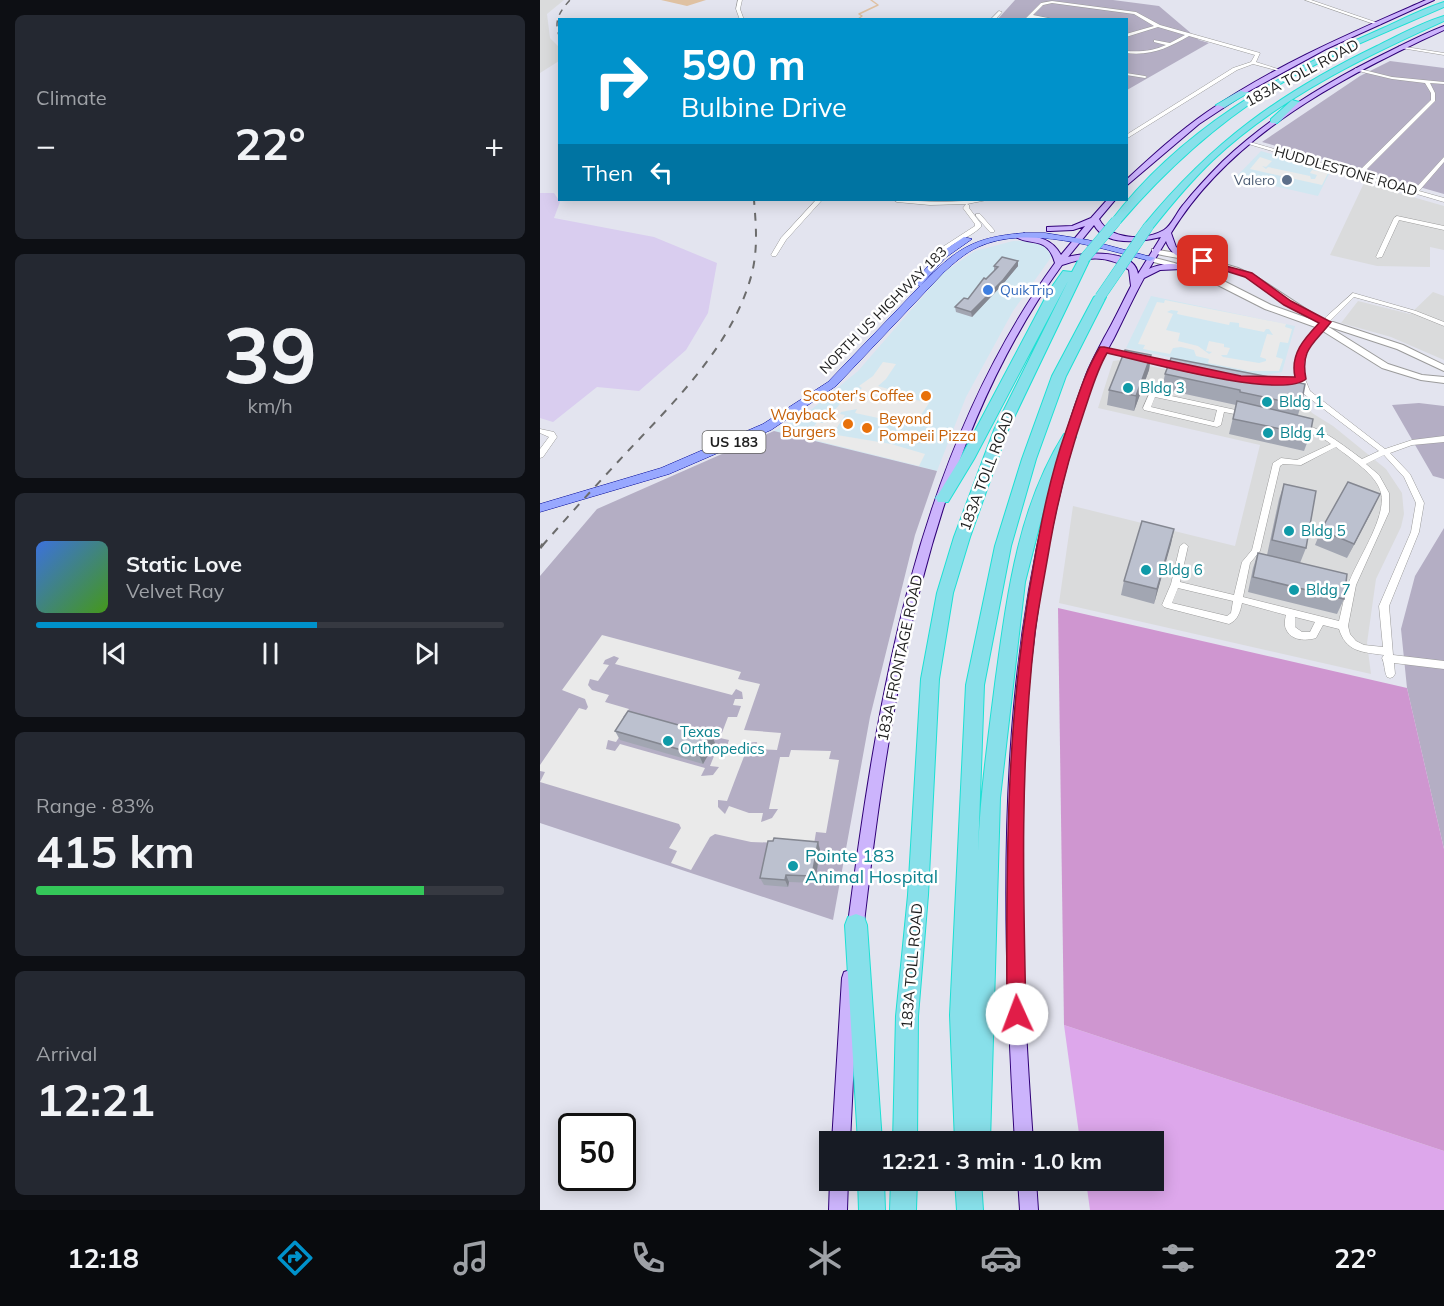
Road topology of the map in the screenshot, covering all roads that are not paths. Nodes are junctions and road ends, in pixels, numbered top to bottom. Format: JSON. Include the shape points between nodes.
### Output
{"nodes":[{"id":1,"x":740,"y":0,"type":"edge"},
{"id":2,"x":1307,"y":0,"type":"edge"},
{"id":3,"x":1323,"y":0,"type":"edge"},
{"id":4,"x":1431,"y":0,"type":"edge"},
{"id":5,"x":1315,"y":3,"type":"junction"},
{"id":6,"x":1444,"y":3,"type":"edge"},
{"id":7,"x":1000,"y":12,"type":"dead end"},
{"id":8,"x":741,"y":18,"type":"edge"},
{"id":9,"x":994,"y":18,"type":"edge"},
{"id":10,"x":1028,"y":18,"type":"edge"},
{"id":11,"x":1444,"y":19,"type":"edge"},
{"id":12,"x":1379,"y":24,"type":"junction"},
{"id":13,"x":1158,"y":26,"type":"junction"},
{"id":14,"x":1444,"y":28,"type":"edge"},
{"id":15,"x":1128,"y":35,"type":"edge"},
{"id":16,"x":1188,"y":35,"type":"junction"},
{"id":17,"x":1156,"y":41,"type":"dead end"},
{"id":18,"x":1170,"y":45,"type":"junction"},
{"id":19,"x":1401,"y":47,"type":"junction"},
{"id":20,"x":1128,"y":52,"type":"edge"},
{"id":21,"x":1444,"y":54,"type":"edge"},
{"id":22,"x":1253,"y":63,"type":"junction"},
{"id":23,"x":1356,"y":69,"type":"junction"},
{"id":24,"x":1279,"y":70,"type":"junction"},
{"id":25,"x":1151,"y":73,"type":"dead end"},
{"id":26,"x":1128,"y":74,"type":"edge"},
{"id":27,"x":1145,"y":77,"type":"junction"},
{"id":28,"x":1137,"y":81,"type":"dead end"},
{"id":29,"x":1427,"y":82,"type":"junction"},
{"id":30,"x":1444,"y":83,"type":"edge"},
{"id":31,"x":1221,"y":105,"type":"junction"},
{"id":32,"x":1274,"y":122,"type":"junction"},
{"id":33,"x":1128,"y":137,"type":"edge"},
{"id":34,"x":1248,"y":143,"type":"junction"},
{"id":35,"x":1444,"y":159,"type":"edge"},
{"id":36,"x":1358,"y":175,"type":"junction"},
{"id":37,"x":1128,"y":182,"type":"edge"},
{"id":38,"x":1415,"y":192,"type":"junction"},
{"id":39,"x":1444,"y":200,"type":"edge"},
{"id":40,"x":818,"y":201,"type":"edge"},
{"id":41,"x":903,"y":201,"type":"edge"},
{"id":42,"x":1110,"y":201,"type":"edge"},
{"id":43,"x":964,"y":203,"type":"edge"},
{"id":44,"x":1095,"y":218,"type":"junction"},
{"id":45,"x":1444,"y":228,"type":"edge"},
{"id":46,"x":1050,"y":229,"type":"junction"},
{"id":47,"x":992,"y":231,"type":"junction"},
{"id":48,"x":1168,"y":232,"type":"junction"},
{"id":49,"x":1018,"y":236,"type":"junction"},
{"id":50,"x":1078,"y":238,"type":"junction"},
{"id":51,"x":980,"y":242,"type":"junction"},
{"id":52,"x":1134,"y":246,"type":"junction"},
{"id":53,"x":774,"y":255,"type":"dead end"},
{"id":54,"x":1153,"y":255,"type":"junction"},
{"id":55,"x":1379,"y":257,"type":"dead end"},
{"id":56,"x":1187,"y":258,"type":"junction"},
{"id":57,"x":936,"y":261,"type":"junction"},
{"id":58,"x":1058,"y":264,"type":"junction"},
{"id":59,"x":1182,"y":267,"type":"junction"},
{"id":60,"x":1137,"y":281,"type":"junction"},
{"id":61,"x":1062,"y":291,"type":"junction"},
{"id":62,"x":895,"y":318,"type":"junction"},
{"id":63,"x":1323,"y":324,"type":"junction"},
{"id":64,"x":1444,"y":324,"type":"edge"},
{"id":65,"x":1104,"y":350,"type":"junction"},
{"id":66,"x":1184,"y":367,"type":"edge"},
{"id":67,"x":1444,"y":368,"type":"edge"},
{"id":68,"x":1301,"y":379,"type":"junction"},
{"id":69,"x":1444,"y":380,"type":"edge"},
{"id":70,"x":1290,"y":381,"type":"edge"},
{"id":71,"x":1221,"y":409,"type":"junction"},
{"id":72,"x":1252,"y":416,"type":"edge"},
{"id":73,"x":1295,"y":425,"type":"edge"},
{"id":74,"x":540,"y":431,"type":"edge"},
{"id":75,"x":1069,"y":437,"type":"junction"},
{"id":76,"x":1444,"y":439,"type":"edge"},
{"id":77,"x":1336,"y":444,"type":"junction"},
{"id":78,"x":1383,"y":452,"type":"junction"},
{"id":79,"x":540,"y":455,"type":"edge"},
{"id":80,"x":1361,"y":463,"type":"junction"},
{"id":81,"x":943,"y":498,"type":"junction"},
{"id":82,"x":540,"y":508,"type":"edge"},
{"id":83,"x":1184,"y":546,"type":"dead end"},
{"id":84,"x":1175,"y":584,"type":"junction"},
{"id":85,"x":1238,"y":599,"type":"junction"},
{"id":86,"x":1291,"y":612,"type":"junction"},
{"id":87,"x":1322,"y":620,"type":"junction"},
{"id":88,"x":1343,"y":626,"type":"junction"},
{"id":89,"x":1386,"y":655,"type":"junction"},
{"id":90,"x":1444,"y":665,"type":"edge"},
{"id":91,"x":1390,"y":675,"type":"dead end"},
{"id":92,"x":856,"y":925,"type":"junction"},
{"id":93,"x":841,"y":1131,"type":"edge"},
{"id":94,"x":869,"y":1131,"type":"edge"},
{"id":95,"x":904,"y":1131,"type":"edge"},
{"id":96,"x":967,"y":1131,"type":"edge"},
{"id":97,"x":978,"y":1131,"type":"edge"},
{"id":98,"x":1023,"y":1131,"type":"edge"},
{"id":99,"x":839,"y":1191,"type":"edge"},
{"id":100,"x":871,"y":1191,"type":"edge"},
{"id":101,"x":904,"y":1191,"type":"edge"},
{"id":102,"x":969,"y":1191,"type":"edge"},
{"id":103,"x":977,"y":1191,"type":"edge"},
{"id":104,"x":1028,"y":1191,"type":"edge"},
{"id":105,"x":838,"y":1210,"type":"edge"},
{"id":106,"x":872,"y":1210,"type":"edge"},
{"id":107,"x":903,"y":1210,"type":"edge"},
{"id":108,"x":970,"y":1210,"type":"edge"},
{"id":109,"x":976,"y":1210,"type":"edge"},
{"id":110,"x":1029,"y":1210,"type":"edge"}],
"edges":[{"from":1,"to":8,"type":"street"},
{"from":2,"to":5,"type":"street"},
{"from":3,"to":5,"type":"street"},
{"from":4,"to":12,"type":"main road"},
{"from":5,"to":12,"type":"street"},
{"from":6,"to":31,"type":"highway","via":[[1300,63]]},
{"from":6,"to":61,"type":"highway","name":"183A TOLL ROAD","bridge":true,"via":[[1318,61],[1245,103],[1166,168],[1116,221]]},
{"from":7,"to":9,"type":"street"},
{"from":10,"to":13,"type":"street","via":[[1042,4],[1058,2],[1135,13]]},
{"from":11,"to":32,"type":"highway","via":[[1345,71],[1292,104]]},
{"from":11,"to":52,"type":"highway","name":"183A TOLL ROAD","bridge":true,"via":[[1336,68],[1263,113],[1195,171],[1169,198]]},
{"from":12,"to":24,"type":"main road"},
{"from":13,"to":15,"type":"street"},
{"from":13,"to":16,"type":"street"},
{"from":14,"to":19,"type":"main road"},
{"from":16,"to":18,"type":"street"},
{"from":16,"to":22,"type":"street","via":[[1258,54]]},
{"from":17,"to":18,"type":"street"},
{"from":18,"to":20,"type":"street","via":[[1151,53]]},
{"from":19,"to":21,"type":"street"},
{"from":19,"to":23,"type":"main road"},
{"from":22,"to":24,"type":"street"},
{"from":22,"to":33,"type":"street","via":[[1235,69]]},
{"from":23,"to":29,"type":"street"},
{"from":23,"to":32,"type":"main road"},
{"from":24,"to":31,"type":"main road"},
{"from":25,"to":27,"type":"street"},
{"from":26,"to":27,"type":"street"},
{"from":27,"to":28,"type":"street"},
{"from":29,"to":30,"type":"street"},
{"from":29,"to":36,"type":"street","via":[[1433,100]]},
{"from":31,"to":37,"type":"main road"},
{"from":32,"to":34,"type":"main road"},
{"from":34,"to":36,"type":"street","name":"HUDDLESTONE ROAD"},
{"from":34,"to":48,"type":"main road","via":[[1199,190]]},
{"from":35,"to":38,"type":"street"},
{"from":36,"to":38,"type":"street","name":"HUDDLESTONE ROAD"},
{"from":38,"to":39,"type":"street","name":"HUDDLESTONE ROAD"},
{"from":40,"to":53,"type":"street","via":[[783,239]]},
{"from":41,"to":43,"type":"street","via":[[928,205]]},
{"from":42,"to":44,"type":"main road","number":"US 183"},
{"from":43,"to":47,"type":"street"},
{"from":43,"to":57,"type":"street","via":[[978,227],[943,248]]},
{"from":44,"to":46,"type":"main road","number":"US 183","via":[[1078,227]]},
{"from":44,"to":48,"type":"main road","via":[[1096,225],[1105,232],[1135,240]]},
{"from":44,"to":50,"type":"main road","name":"183A FRONTAGE ROAD"},
{"from":45,"to":55,"type":"street","via":[[1397,218]]},
{"from":46,"to":47,"type":"main road","name":"NORTH US HIGHWAY 183","number":"US 183"},
{"from":46,"to":50,"type":"main road","name":"NORTH US HIGHWAY 183","number":"US 183"},
{"from":47,"to":51,"type":"main road"},
{"from":47,"to":57,"type":"main road","name":"NORTH US HIGHWAY 183","number":"US 183","via":[[965,240]]},
{"from":48,"to":54,"type":"main road"},
{"from":48,"to":56,"type":"main road","via":[[1172,248]]},
{"from":49,"to":50,"type":"main road","name":"NORTH US HIGHWAY 183","number":"US 183"},
{"from":49,"to":51,"type":"main road","name":"NORTH US HIGHWAY 183","number":"US 183"},
{"from":49,"to":58,"type":"main road","via":[[1050,244],[1057,251]]},
{"from":50,"to":52,"type":"main road","name":"NORTH US HIGHWAY 183","number":"US 183"},
{"from":50,"to":54,"type":"main road","name":"NORTH US HIGHWAY 183","number":"US 183"},
{"from":50,"to":58,"type":"main road","name":"183A FRONTAGE ROAD"},
{"from":51,"to":62,"type":"main road","name":"NORTH US HIGHWAY 183","number":"US 183","via":[[952,260]]},
{"from":52,"to":54,"type":"main road","name":"NORTH US HIGHWAY 183","number":"US 183"},
{"from":52,"to":96,"type":"highway","name":"183A TOLL ROAD","bridge":true,"via":[[1100,297],[1059,376],[1003,546],[975,685],[962,1004]]},
{"from":54,"to":56,"type":"street"},
{"from":54,"to":59,"type":"street"},
{"from":54,"to":60,"type":"main road"},
{"from":56,"to":63,"type":"street","via":[[1248,275]]},
{"from":57,"to":62,"type":"main road","name":"NORTH US HIGHWAY 183","number":"US 183"},
{"from":58,"to":60,"type":"main road","via":[[1082,255],[1118,261],[1132,269]]},
{"from":58,"to":81,"type":"main road","name":"183A FRONTAGE ROAD","via":[[991,376],[950,472]]},
{"from":59,"to":60,"type":"main road","via":[[1158,268]]},
{"from":59,"to":63,"type":"street","via":[[1215,279],[1268,308]]},
{"from":60,"to":65,"type":"main road"},
{"from":61,"to":81,"type":"highway"},
{"from":61,"to":95,"type":"highway","name":"183A TOLL ROAD","via":[[1000,430],[945,593],[930,679],[907,1016]]},
{"from":62,"to":82,"type":"main road","name":"NORTH US HIGHWAY 183","number":"US 183","via":[[832,384],[767,427],[665,471]]},
{"from":63,"to":64,"type":"street","via":[[1353,295]]},
{"from":63,"to":67,"type":"street","via":[[1400,347]]},
{"from":63,"to":68,"type":"street","via":[[1301,354]]},
{"from":63,"to":69,"type":"street","via":[[1385,366]]},
{"from":65,"to":66,"type":"street"},
{"from":65,"to":75,"type":"main road","via":[[1093,369]]},
{"from":68,"to":70,"type":"street"},
{"from":68,"to":78,"type":"street","via":[[1307,392]]},
{"from":71,"to":71,"type":"street","via":[[1153,394],[1148,408],[1217,424]]},
{"from":71,"to":72,"type":"street"},
{"from":73,"to":77,"type":"street","via":[[1327,436]]},
{"from":74,"to":79,"type":"street","via":[[553,437]]},
{"from":75,"to":97,"type":"highway","via":[[1052,466],[1035,512],[1017,582],[990,798]]},
{"from":75,"to":98,"type":"main road","via":[[1038,568],[1020,718],[1014,880]]},
{"from":76,"to":78,"type":"street","via":[[1421,440]]},
{"from":77,"to":80,"type":"street"},
{"from":77,"to":85,"type":"street","via":[[1298,463],[1281,461],[1276,465],[1256,551],[1246,562]]},
{"from":78,"to":80,"type":"street"},
{"from":78,"to":89,"type":"street","via":[[1407,476],[1420,503],[1415,532],[1384,606]]},
{"from":80,"to":88,"type":"street","via":[[1385,493],[1385,512],[1352,585]]},
{"from":81,"to":92,"type":"main road","name":"183A FRONTAGE ROAD","via":[[917,577],[892,682]]},
{"from":83,"to":84,"type":"street"},
{"from":84,"to":85,"type":"street"},
{"from":84,"to":85,"type":"street","via":[[1167,605],[1229,620],[1235,614]]},
{"from":85,"to":86,"type":"street"},
{"from":86,"to":87,"type":"street"},
{"from":86,"to":87,"type":"street","via":[[1289,627],[1307,638]]},
{"from":87,"to":88,"type":"street"},
{"from":88,"to":89,"type":"street","via":[[1346,638],[1355,647]]},
{"from":89,"to":90,"type":"street"},
{"from":89,"to":91,"type":"street"},
{"from":92,"to":93,"type":"main road","name":"183A FRONTAGE ROAD"},
{"from":92,"to":94,"type":"highway"},
{"from":99,"to":105,"type":"main road"},
{"from":100,"to":106,"type":"highway"},
{"from":101,"to":107,"type":"highway"},
{"from":102,"to":108,"type":"highway"},
{"from":103,"to":109,"type":"highway"},
{"from":104,"to":110,"type":"main road"}]}
